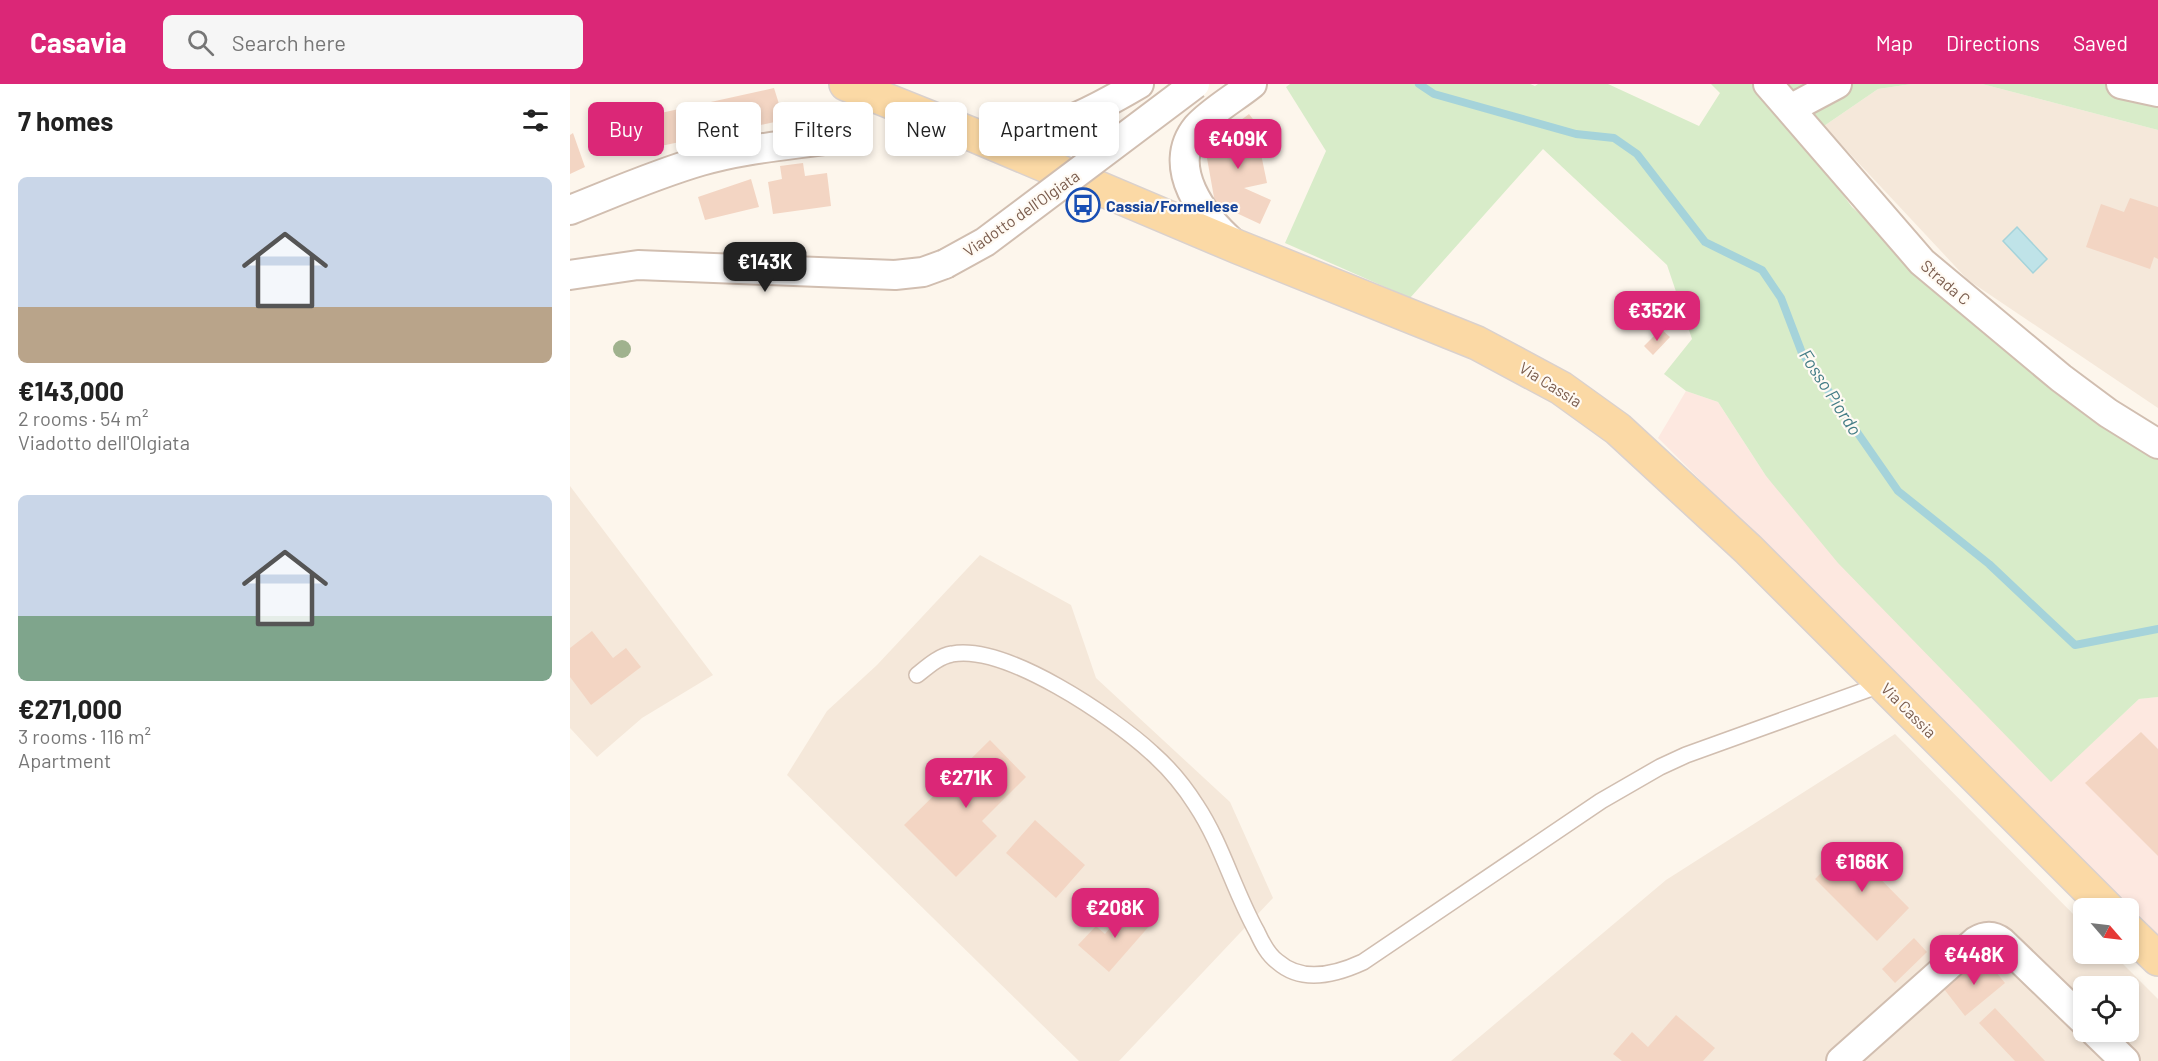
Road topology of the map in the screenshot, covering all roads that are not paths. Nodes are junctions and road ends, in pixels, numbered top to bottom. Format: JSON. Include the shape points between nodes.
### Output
{"nodes":[{"id":1,"x":846,"y":84,"type":"edge"},
{"id":2,"x":1139,"y":84,"type":"edge"},
{"id":3,"x":1195,"y":84,"type":"edge"},
{"id":4,"x":1252,"y":84,"type":"edge"},
{"id":5,"x":1768,"y":84,"type":"edge"},
{"id":6,"x":1837,"y":84,"type":"edge"},
{"id":7,"x":2121,"y":84,"type":"edge"},
{"id":8,"x":2158,"y":92,"type":"edge"},
{"id":9,"x":1790,"y":109,"type":"junction"},
{"id":10,"x":971,"y":134,"type":"junction"},
{"id":11,"x":773,"y":148,"type":"edge"},
{"id":12,"x":570,"y":210,"type":"edge"},
{"id":13,"x":1238,"y":247,"type":"junction"},
{"id":14,"x":570,"y":275,"type":"edge"},
{"id":15,"x":2158,"y":444,"type":"edge"},
{"id":16,"x":917,"y":675,"type":"dead end"},
{"id":17,"x":1883,"y":684,"type":"junction"},
{"id":18,"x":2097,"y":898,"type":"edge"},
{"id":19,"x":2139,"y":941,"type":"edge"},
{"id":20,"x":2158,"y":959,"type":"edge"},
{"id":21,"x":2073,"y":1010,"type":"edge"},
{"id":22,"x":2105,"y":1042,"type":"edge"},
{"id":23,"x":1841,"y":1061,"type":"edge"},
{"id":24,"x":2125,"y":1061,"type":"edge"}],
"edges":[{"from":1,"to":10,"type":"main road","name":"Via Cassia"},
{"from":2,"to":10,"type":"street","via":[[1050,128],[1011,136]]},
{"from":3,"to":14,"type":"street","name":"Viadotto dell'Olgiata","bridge":true,"via":[[985,242],[923,272],[896,275],[638,265]]},
{"from":4,"to":13,"type":"street","via":[[1198,125],[1185,164],[1197,202],[1211,222]]},
{"from":5,"to":9,"type":"street","name":"Strada C"},
{"from":6,"to":9,"type":"street"},
{"from":7,"to":8,"type":"street"},
{"from":9,"to":15,"type":"street","name":"Strada C","via":[[1922,262],[2061,378]]},
{"from":10,"to":13,"type":"main road","name":"Via Cassia"},
{"from":11,"to":12,"type":"street","via":[[702,160]]},
{"from":13,"to":17,"type":"main road","name":"Via Cassia","via":[[1477,343],[1561,388],[1618,429],[1748,549]]},
{"from":16,"to":17,"type":"lane","via":[[945,655],[981,655],[1028,671],[1126,731],[1154,754],[1196,805],[1265,948],[1277,962],[1293,971],[1314,975],[1336,973],[1364,962],[1601,801],[1660,766]]},
{"from":17,"to":18,"type":"main road","name":"Via Cassia"},
{"from":19,"to":20,"type":"main road"},
{"from":21,"to":23,"type":"street","via":[[2002,942],[1989,936],[1976,941]]},
{"from":22,"to":24,"type":"street"}]}
